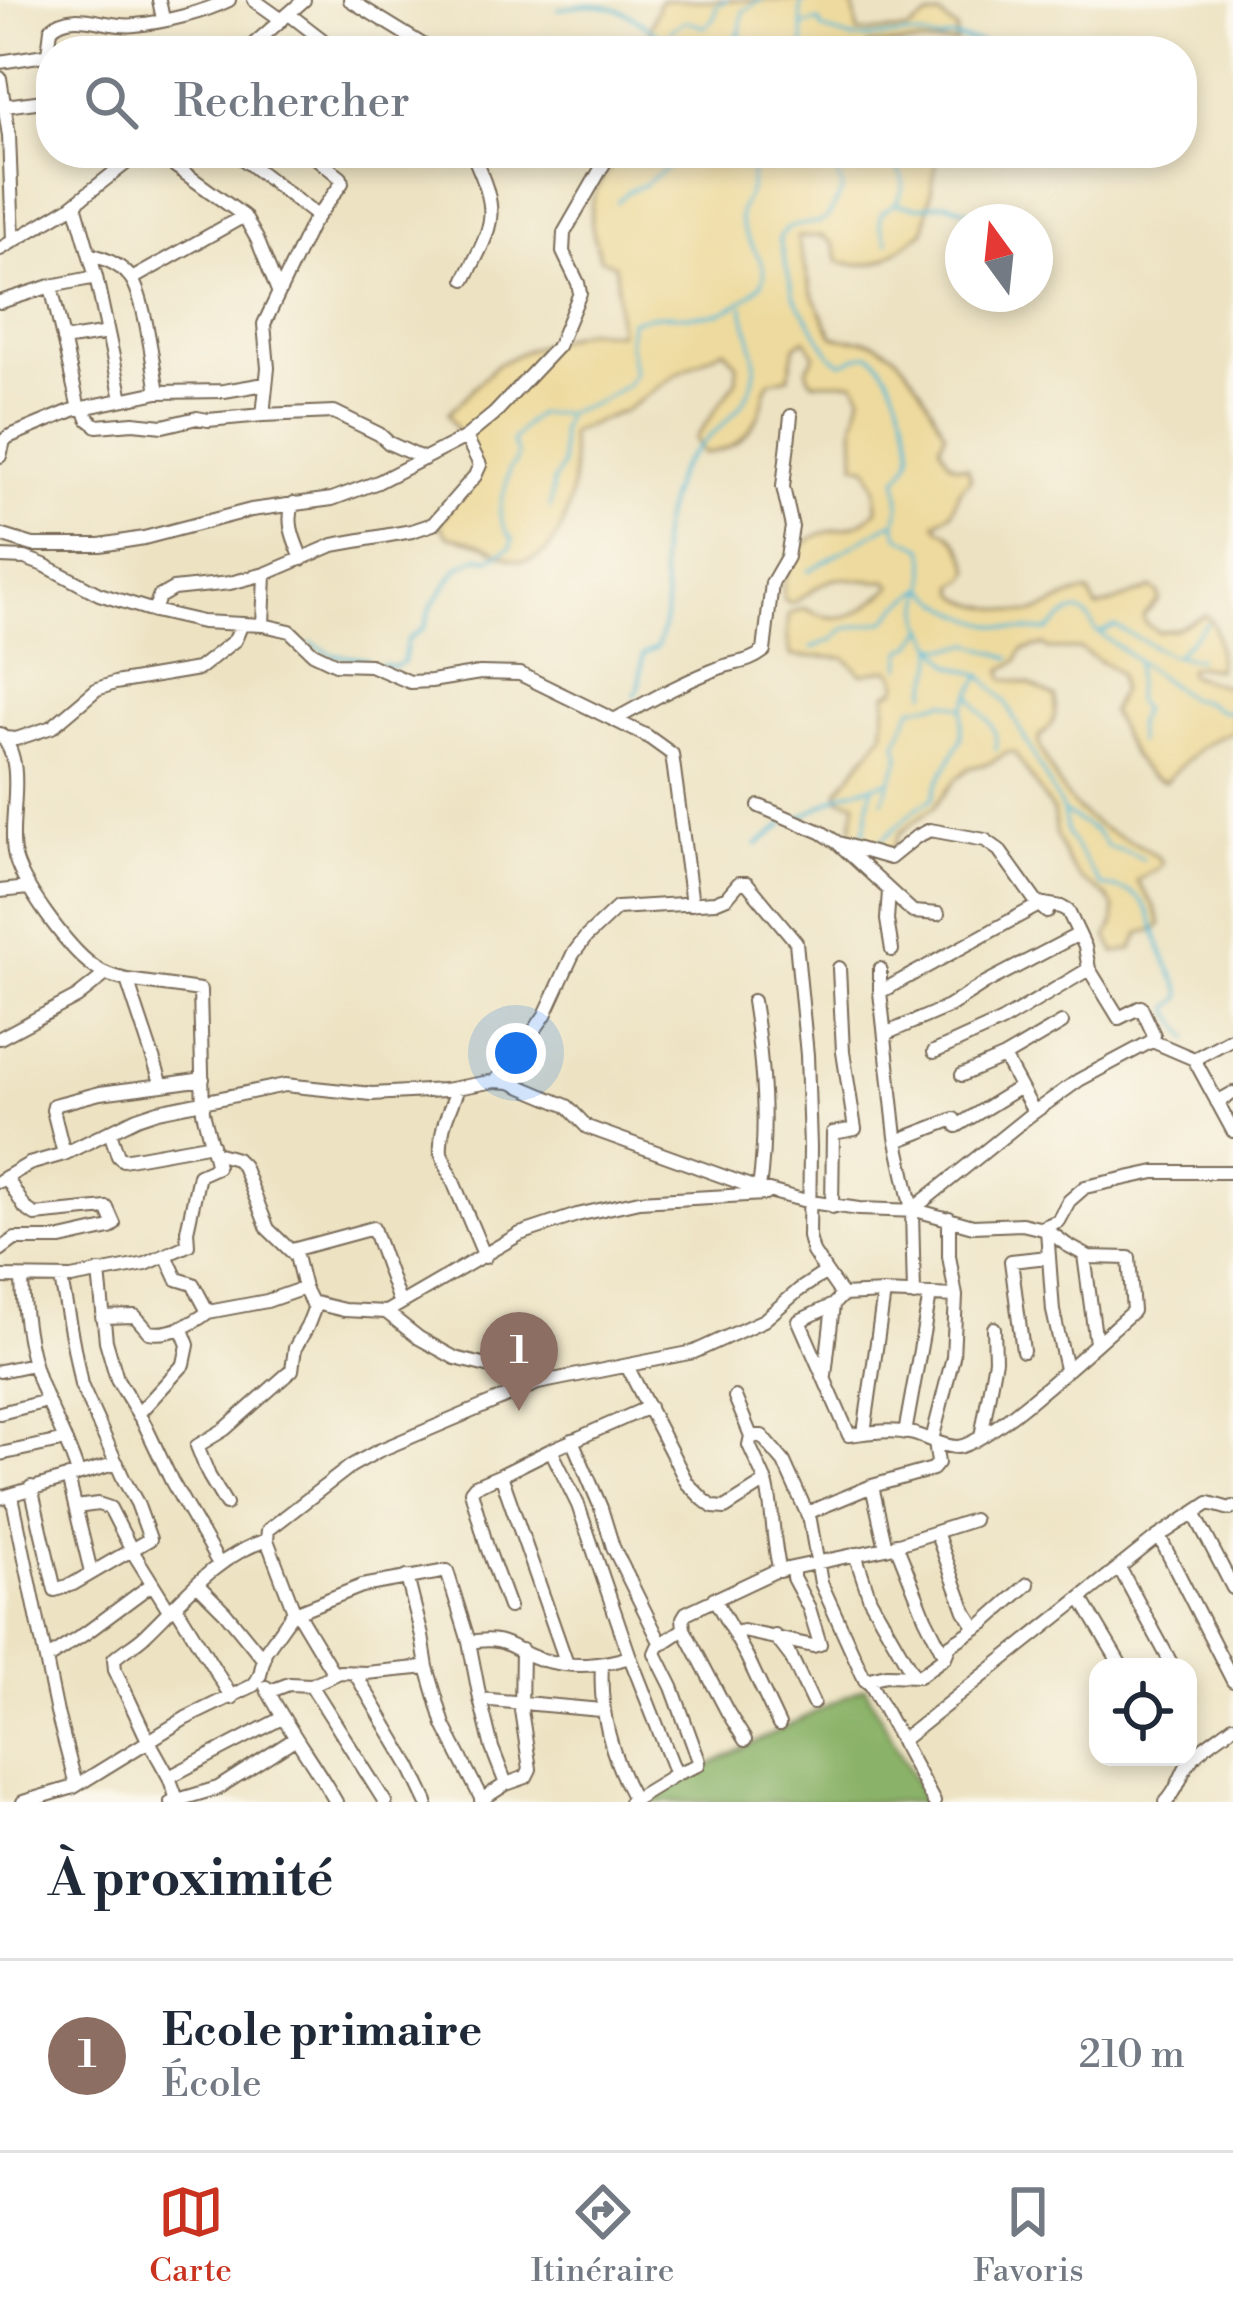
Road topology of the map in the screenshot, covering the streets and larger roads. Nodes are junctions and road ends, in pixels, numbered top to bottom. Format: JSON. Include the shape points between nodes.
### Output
{"nodes":[{"id":1,"x":159,"y":0,"type":"edge"},
{"id":2,"x":229,"y":0,"type":"edge"},
{"id":3,"x":254,"y":0,"type":"edge"},
{"id":4,"x":304,"y":0,"type":"edge"},
{"id":5,"x":350,"y":0,"type":"edge"},
{"id":6,"x":285,"y":17,"type":"junction"},
{"id":7,"x":163,"y":19,"type":"junction"},
{"id":8,"x":51,"y":36,"type":"edge"},
{"id":9,"x":265,"y":36,"type":"edge"},
{"id":10,"x":314,"y":36,"type":"edge"},
{"id":11,"x":409,"y":36,"type":"edge"},
{"id":12,"x":36,"y":56,"type":"edge"},
{"id":13,"x":0,"y":62,"type":"edge"},
{"id":14,"x":0,"y":78,"type":"edge"},
{"id":15,"x":36,"y":104,"type":"edge"},
{"id":16,"x":4,"y":111,"type":"edge"},
{"id":17,"x":120,"y":168,"type":"edge"},
{"id":18,"x":178,"y":168,"type":"edge"},
{"id":19,"x":255,"y":168,"type":"edge"},
{"id":20,"x":329,"y":168,"type":"edge"},
{"id":21,"x":479,"y":168,"type":"edge"},
{"id":22,"x":601,"y":168,"type":"edge"},
{"id":23,"x":75,"y":204,"type":"junction"},
{"id":24,"x":6,"y":209,"type":"edge"},
{"id":25,"x":244,"y":216,"type":"junction"},
{"id":26,"x":317,"y":216,"type":"junction"},
{"id":27,"x":13,"y":240,"type":"junction"},
{"id":28,"x":0,"y":249,"type":"edge"},
{"id":29,"x":90,"y":254,"type":"junction"},
{"id":30,"x":96,"y":277,"type":"junction"},
{"id":31,"x":132,"y":279,"type":"junction"},
{"id":32,"x":465,"y":279,"type":"dead end"},
{"id":33,"x":51,"y":286,"type":"junction"},
{"id":34,"x":278,"y":291,"type":"junction"},
{"id":35,"x":0,"y":302,"type":"edge"},
{"id":36,"x":108,"y":333,"type":"junction"},
{"id":37,"x":63,"y":340,"type":"junction"},
{"id":38,"x":265,"y":384,"type":"junction"},
{"id":39,"x":196,"y":391,"type":"junction"},
{"id":40,"x":158,"y":392,"type":"junction"},
{"id":41,"x":119,"y":400,"type":"junction"},
{"id":42,"x":81,"y":408,"type":"junction"},
{"id":43,"x":263,"y":415,"type":"junction"},
{"id":44,"x":791,"y":416,"type":"dead end"},
{"id":45,"x":201,"y":418,"type":"junction"},
{"id":46,"x":120,"y":424,"type":"junction"},
{"id":47,"x":466,"y":437,"type":"junction"},
{"id":48,"x":0,"y":456,"type":"edge"},
{"id":49,"x":424,"y":459,"type":"junction"},
{"id":50,"x":294,"y":503,"type":"junction"},
{"id":51,"x":0,"y":535,"type":"edge"},
{"id":52,"x":33,"y":545,"type":"junction"},
{"id":53,"x":0,"y":556,"type":"edge"},
{"id":54,"x":25,"y":559,"type":"junction"},
{"id":55,"x":302,"y":560,"type":"junction"},
{"id":56,"x":265,"y":574,"type":"junction"},
{"id":57,"x":154,"y":610,"type":"junction"},
{"id":58,"x":263,"y":625,"type":"junction"},
{"id":59,"x":241,"y":626,"type":"junction"},
{"id":60,"x":614,"y":720,"type":"junction"},
{"id":61,"x":3,"y":736,"type":"edge"},
{"id":62,"x":759,"y":806,"type":"dead end"},
{"id":63,"x":838,"y":843,"type":"junction"},
{"id":64,"x":28,"y":888,"type":"junction"},
{"id":65,"x":0,"y":891,"type":"edge"},
{"id":66,"x":889,"y":891,"type":"junction"},
{"id":67,"x":692,"y":904,"type":"junction"},
{"id":68,"x":1043,"y":907,"type":"junction"},
{"id":69,"x":938,"y":914,"type":"dead end"},
{"id":70,"x":1078,"y":934,"type":"junction"},
{"id":71,"x":892,"y":950,"type":"dead end"},
{"id":72,"x":838,"y":968,"type":"dead end"},
{"id":73,"x":880,"y":969,"type":"dead end"},
{"id":74,"x":1089,"y":969,"type":"junction"},
{"id":75,"x":106,"y":974,"type":"junction"},
{"id":76,"x":127,"y":980,"type":"junction"},
{"id":77,"x":880,"y":992,"type":"junction"},
{"id":78,"x":754,"y":1001,"type":"dead end"},
{"id":79,"x":1062,"y":1023,"type":"dead end"},
{"id":80,"x":885,"y":1034,"type":"junction"},
{"id":81,"x":0,"y":1038,"type":"edge"},
{"id":82,"x":1233,"y":1038,"type":"edge"},
{"id":83,"x":1152,"y":1041,"type":"junction"},
{"id":84,"x":934,"y":1052,"type":"dead end"},
{"id":85,"x":1004,"y":1057,"type":"junction"},
{"id":86,"x":1194,"y":1059,"type":"junction"},
{"id":87,"x":962,"y":1075,"type":"dead end"},
{"id":88,"x":202,"y":1079,"type":"junction"},
{"id":89,"x":495,"y":1081,"type":"junction"},
{"id":90,"x":162,"y":1085,"type":"junction"},
{"id":91,"x":1020,"y":1087,"type":"junction"},
{"id":92,"x":458,"y":1088,"type":"junction"},
{"id":93,"x":1233,"y":1093,"type":"edge"},
{"id":94,"x":202,"y":1102,"type":"junction"},
{"id":95,"x":1217,"y":1102,"type":"junction"},
{"id":96,"x":1034,"y":1112,"type":"junction"},
{"id":97,"x":1233,"y":1131,"type":"edge"},
{"id":98,"x":110,"y":1132,"type":"junction"},
{"id":99,"x":897,"y":1141,"type":"junction"},
{"id":100,"x":214,"y":1149,"type":"junction"},
{"id":101,"x":64,"y":1154,"type":"junction"},
{"id":102,"x":1233,"y":1172,"type":"edge"},
{"id":103,"x":3,"y":1179,"type":"edge"},
{"id":104,"x":759,"y":1189,"type":"junction"},
{"id":105,"x":778,"y":1193,"type":"junction"},
{"id":106,"x":810,"y":1202,"type":"junction"},
{"id":107,"x":832,"y":1207,"type":"junction"},
{"id":108,"x":912,"y":1210,"type":"junction"},
{"id":109,"x":949,"y":1219,"type":"junction"},
{"id":110,"x":1044,"y":1229,"type":"junction"},
{"id":111,"x":0,"y":1250,"type":"edge"},
{"id":112,"x":292,"y":1250,"type":"junction"},
{"id":113,"x":166,"y":1255,"type":"junction"},
{"id":114,"x":1084,"y":1255,"type":"junction"},
{"id":115,"x":485,"y":1257,"type":"junction"},
{"id":116,"x":1048,"y":1257,"type":"junction"},
{"id":117,"x":99,"y":1272,"type":"junction"},
{"id":118,"x":826,"y":1272,"type":"junction"},
{"id":119,"x":0,"y":1277,"type":"edge"},
{"id":120,"x":22,"y":1279,"type":"junction"},
{"id":121,"x":61,"y":1280,"type":"junction"},
{"id":122,"x":304,"y":1288,"type":"junction"},
{"id":123,"x":884,"y":1293,"type":"junction"},
{"id":124,"x":914,"y":1294,"type":"junction"},
{"id":125,"x":930,"y":1295,"type":"junction"},
{"id":126,"x":956,"y":1297,"type":"junction"},
{"id":127,"x":838,"y":1300,"type":"junction"},
{"id":128,"x":316,"y":1304,"type":"junction"},
{"id":129,"x":400,"y":1304,"type":"junction"},
{"id":130,"x":208,"y":1312,"type":"junction"},
{"id":131,"x":386,"y":1312,"type":"junction"},
{"id":132,"x":102,"y":1317,"type":"junction"},
{"id":133,"x":181,"y":1327,"type":"junction"},
{"id":134,"x":994,"y":1328,"type":"dead end"},
{"id":135,"x":1096,"y":1343,"type":"junction"},
{"id":136,"x":1023,"y":1351,"type":"dead end"},
{"id":137,"x":33,"y":1364,"type":"junction"},
{"id":138,"x":627,"y":1366,"type":"junction"},
{"id":139,"x":1066,"y":1369,"type":"junction"},
{"id":140,"x":0,"y":1371,"type":"edge"},
{"id":141,"x":824,"y":1379,"type":"junction"},
{"id":142,"x":555,"y":1381,"type":"junction"},
{"id":143,"x":735,"y":1396,"type":"dead end"},
{"id":144,"x":47,"y":1401,"type":"junction"},
{"id":145,"x":649,"y":1407,"type":"junction"},
{"id":146,"x":0,"y":1413,"type":"edge"},
{"id":147,"x":138,"y":1414,"type":"junction"},
{"id":148,"x":864,"y":1433,"type":"junction"},
{"id":149,"x":905,"y":1433,"type":"junction"},
{"id":150,"x":751,"y":1436,"type":"junction"},
{"id":151,"x":981,"y":1437,"type":"junction"},
{"id":152,"x":65,"y":1440,"type":"junction"},
{"id":153,"x":572,"y":1440,"type":"junction"},
{"id":154,"x":933,"y":1441,"type":"junction"},
{"id":155,"x":551,"y":1450,"type":"junction"},
{"id":156,"x":0,"y":1454,"type":"edge"},
{"id":157,"x":117,"y":1463,"type":"junction"},
{"id":158,"x":501,"y":1475,"type":"junction"},
{"id":159,"x":73,"y":1476,"type":"junction"},
{"id":160,"x":766,"y":1482,"type":"junction"},
{"id":161,"x":872,"y":1486,"type":"junction"},
{"id":162,"x":31,"y":1487,"type":"junction"},
{"id":163,"x":6,"y":1497,"type":"edge"},
{"id":164,"x":226,"y":1504,"type":"dead end"},
{"id":165,"x":1233,"y":1507,"type":"edge"},
{"id":166,"x":76,"y":1508,"type":"junction"},
{"id":167,"x":807,"y":1513,"type":"junction"},
{"id":168,"x":1194,"y":1514,"type":"junction"},
{"id":169,"x":973,"y":1520,"type":"dead end"},
{"id":170,"x":937,"y":1532,"type":"junction"},
{"id":171,"x":1160,"y":1536,"type":"junction"},
{"id":172,"x":267,"y":1540,"type":"junction"},
{"id":173,"x":891,"y":1546,"type":"junction"},
{"id":174,"x":131,"y":1549,"type":"junction"},
{"id":175,"x":855,"y":1554,"type":"junction"},
{"id":176,"x":816,"y":1562,"type":"junction"},
{"id":177,"x":219,"y":1564,"type":"junction"},
{"id":178,"x":1119,"y":1567,"type":"junction"},
{"id":179,"x":786,"y":1569,"type":"junction"},
{"id":180,"x":92,"y":1572,"type":"junction"},
{"id":181,"x":407,"y":1577,"type":"junction"},
{"id":182,"x":152,"y":1584,"type":"junction"},
{"id":183,"x":197,"y":1584,"type":"junction"},
{"id":184,"x":1028,"y":1584,"type":"dead end"},
{"id":185,"x":1233,"y":1588,"type":"edge"},
{"id":186,"x":714,"y":1598,"type":"junction"},
{"id":187,"x":1081,"y":1598,"type":"junction"},
{"id":188,"x":508,"y":1606,"type":"dead end"},
{"id":189,"x":172,"y":1607,"type":"junction"},
{"id":190,"x":296,"y":1613,"type":"junction"},
{"id":191,"x":976,"y":1628,"type":"junction"},
{"id":192,"x":684,"y":1629,"type":"junction"},
{"id":193,"x":734,"y":1633,"type":"junction"},
{"id":194,"x":775,"y":1636,"type":"junction"},
{"id":195,"x":469,"y":1642,"type":"junction"},
{"id":196,"x":660,"y":1645,"type":"junction"},
{"id":197,"x":522,"y":1650,"type":"junction"},
{"id":198,"x":630,"y":1657,"type":"junction"},
{"id":199,"x":945,"y":1657,"type":"junction"},
{"id":200,"x":1117,"y":1658,"type":"edge"},
{"id":201,"x":1168,"y":1658,"type":"edge"},
{"id":202,"x":46,"y":1659,"type":"junction"},
{"id":203,"x":264,"y":1660,"type":"junction"},
{"id":204,"x":567,"y":1664,"type":"junction"},
{"id":205,"x":602,"y":1665,"type":"junction"},
{"id":206,"x":427,"y":1667,"type":"junction"},
{"id":207,"x":355,"y":1673,"type":"junction"},
{"id":208,"x":334,"y":1674,"type":"junction"},
{"id":209,"x":913,"y":1674,"type":"junction"},
{"id":210,"x":260,"y":1676,"type":"junction"},
{"id":211,"x":865,"y":1680,"type":"junction"},
{"id":212,"x":1233,"y":1681,"type":"edge"},
{"id":213,"x":310,"y":1684,"type":"junction"},
{"id":214,"x":268,"y":1691,"type":"junction"},
{"id":215,"x":232,"y":1698,"type":"junction"},
{"id":216,"x":480,"y":1699,"type":"junction"},
{"id":217,"x":521,"y":1702,"type":"junction"},
{"id":218,"x":813,"y":1703,"type":"dead end"},
{"id":219,"x":601,"y":1710,"type":"junction"},
{"id":220,"x":282,"y":1718,"type":"junction"},
{"id":221,"x":779,"y":1725,"type":"dead end"},
{"id":222,"x":1233,"y":1726,"type":"edge"},
{"id":223,"x":296,"y":1738,"type":"junction"},
{"id":224,"x":745,"y":1740,"type":"dead end"},
{"id":225,"x":148,"y":1741,"type":"junction"},
{"id":226,"x":902,"y":1741,"type":"junction"},
{"id":227,"x":1197,"y":1753,"type":"edge"},
{"id":228,"x":1186,"y":1766,"type":"edge"},
{"id":229,"x":676,"y":1774,"type":"junction"},
{"id":230,"x":169,"y":1777,"type":"junction"},
{"id":231,"x":506,"y":1784,"type":"junction"},
{"id":232,"x":76,"y":1786,"type":"junction"},
{"id":233,"x":486,"y":1800,"type":"edge"},
{"id":234,"x":175,"y":1801,"type":"edge"},
{"id":235,"x":632,"y":1801,"type":"edge"},
{"id":236,"x":26,"y":1802,"type":"edge"},
{"id":237,"x":336,"y":1802,"type":"edge"},
{"id":238,"x":385,"y":1802,"type":"edge"},
{"id":239,"x":427,"y":1802,"type":"edge"},
{"id":240,"x":934,"y":1802,"type":"edge"},
{"id":241,"x":1166,"y":1802,"type":"edge"}],
"edges":[{"from":1,"to":7,"type":"street"},
{"from":2,"to":7,"type":"street"},
{"from":3,"to":6,"type":"street"},
{"from":4,"to":6,"type":"street"},
{"from":5,"to":11,"type":"street"},
{"from":6,"to":9,"type":"street"},
{"from":6,"to":10,"type":"street"},
{"from":7,"to":8,"type":"street","via":[[134,26],[60,21]]},
{"from":12,"to":13,"type":"street"},
{"from":14,"to":16,"type":"street"},
{"from":15,"to":16,"type":"street"},
{"from":16,"to":24,"type":"street"},
{"from":17,"to":23,"type":"street"},
{"from":18,"to":25,"type":"street"},
{"from":19,"to":26,"type":"street"},
{"from":20,"to":26,"type":"street","via":[[342,183]]},
{"from":21,"to":32,"type":"street","via":[[491,221]]},
{"from":22,"to":47,"type":"street","via":[[564,233],[580,293],[558,346]]},
{"from":23,"to":27,"type":"street"},
{"from":23,"to":29,"type":"street"},
{"from":24,"to":27,"type":"street"},
{"from":25,"to":31,"type":"street"},
{"from":25,"to":34,"type":"street"},
{"from":26,"to":34,"type":"street"},
{"from":27,"to":28,"type":"street"},
{"from":29,"to":30,"type":"street"},
{"from":29,"to":31,"type":"street"},
{"from":30,"to":33,"type":"street"},
{"from":30,"to":36,"type":"street"},
{"from":31,"to":40,"type":"street"},
{"from":33,"to":35,"type":"street"},
{"from":33,"to":37,"type":"street"},
{"from":34,"to":38,"type":"street","via":[[263,324]]},
{"from":36,"to":37,"type":"street"},
{"from":36,"to":41,"type":"street"},
{"from":37,"to":42,"type":"street"},
{"from":38,"to":39,"type":"street"},
{"from":38,"to":43,"type":"street"},
{"from":39,"to":40,"type":"street"},
{"from":39,"to":45,"type":"street"},
{"from":40,"to":41,"type":"street"},
{"from":41,"to":42,"type":"street"},
{"from":41,"to":46,"type":"street"},
{"from":42,"to":46,"type":"street","via":[[97,426]]},
{"from":42,"to":48,"type":"street","via":[[8,437]]},
{"from":43,"to":45,"type":"street"},
{"from":43,"to":49,"type":"street","via":[[334,412]]},
{"from":44,"to":60,"type":"street","via":[[783,487],[792,527],[772,583],[764,651]]},
{"from":45,"to":46,"type":"street"},
{"from":47,"to":49,"type":"street"},
{"from":47,"to":55,"type":"street","via":[[480,465],[433,524],[333,545]]},
{"from":49,"to":50,"type":"street","via":[[350,493]]},
{"from":50,"to":52,"type":"street","via":[[144,538]]},
{"from":50,"to":55,"type":"street","via":[[290,522]]},
{"from":51,"to":52,"type":"street"},
{"from":52,"to":54,"type":"street"},
{"from":53,"to":54,"type":"street"},
{"from":54,"to":57,"type":"street"},
{"from":55,"to":56,"type":"street"},
{"from":56,"to":57,"type":"street","via":[[173,589]]},
{"from":56,"to":58,"type":"street"},
{"from":57,"to":59,"type":"street"},
{"from":58,"to":59,"type":"street"},
{"from":58,"to":60,"type":"street","via":[[294,633],[336,664],[370,664],[410,682],[520,674]]},
{"from":59,"to":61,"type":"street","via":[[198,669],[115,682],[52,727]]},
{"from":60,"to":67,"type":"street","via":[[672,754]]},
{"from":61,"to":64,"type":"street","via":[[15,784],[14,851]]},
{"from":62,"to":63,"type":"street"},
{"from":63,"to":66,"type":"street"},
{"from":63,"to":68,"type":"street","via":[[890,858],[930,830],[985,840]]},
{"from":64,"to":65,"type":"street"},
{"from":64,"to":75,"type":"street"},
{"from":66,"to":69,"type":"street","via":[[914,912]]},
{"from":66,"to":71,"type":"street"},
{"from":67,"to":89,"type":"street","via":[[617,908],[573,954],[545,1015]]},
{"from":67,"to":106,"type":"street","via":[[715,902],[746,883],[796,942]]},
{"from":68,"to":70,"type":"street","via":[[1068,911]]},
{"from":68,"to":77,"type":"street"},
{"from":70,"to":74,"type":"street"},
{"from":70,"to":80,"type":"street"},
{"from":72,"to":107,"type":"street","via":[[855,1129],[833,1133]]},
{"from":73,"to":77,"type":"street"},
{"from":74,"to":83,"type":"street","via":[[1119,1018],[1142,1007]]},
{"from":74,"to":84,"type":"street"},
{"from":75,"to":76,"type":"street"},
{"from":75,"to":81,"type":"street"},
{"from":76,"to":88,"type":"street","via":[[200,990]]},
{"from":76,"to":90,"type":"street"},
{"from":77,"to":80,"type":"street"},
{"from":78,"to":104,"type":"street","via":[[765,1085]]},
{"from":79,"to":85,"type":"street"},
{"from":80,"to":99,"type":"street"},
{"from":82,"to":86,"type":"street"},
{"from":83,"to":86,"type":"street"},
{"from":83,"to":96,"type":"street"},
{"from":85,"to":87,"type":"street"},
{"from":85,"to":91,"type":"street"},
{"from":86,"to":95,"type":"street"},
{"from":88,"to":90,"type":"street"},
{"from":88,"to":94,"type":"street"},
{"from":89,"to":92,"type":"street"},
{"from":89,"to":104,"type":"street","via":[[567,1106],[587,1127]]},
{"from":90,"to":101,"type":"street","via":[[54,1105]]},
{"from":91,"to":96,"type":"street"},
{"from":91,"to":99,"type":"street","via":[[957,1126],[954,1119]]},
{"from":92,"to":94,"type":"street","via":[[371,1094],[285,1085]]},
{"from":92,"to":115,"type":"street","via":[[441,1153]]},
{"from":93,"to":95,"type":"street"},
{"from":94,"to":98,"type":"street"},
{"from":94,"to":100,"type":"street"},
{"from":95,"to":97,"type":"street"},
{"from":96,"to":108,"type":"street"},
{"from":98,"to":100,"type":"street","via":[[123,1160]]},
{"from":98,"to":101,"type":"street"},
{"from":99,"to":108,"type":"street"},
{"from":100,"to":112,"type":"street","via":[[239,1162],[268,1229]]},
{"from":100,"to":113,"type":"street","via":[[217,1168],[198,1178],[189,1244]]},
{"from":101,"to":103,"type":"street"},
{"from":102,"to":110,"type":"street","via":[[1155,1172],[1084,1187]]},
{"from":103,"to":111,"type":"street","via":[[35,1215],[106,1208],[114,1224],[70,1238],[15,1239]]},
{"from":104,"to":105,"type":"street"},
{"from":105,"to":106,"type":"street"},
{"from":105,"to":115,"type":"street","via":[[616,1205],[520,1234]]},
{"from":106,"to":107,"type":"street"},
{"from":106,"to":118,"type":"street","via":[[808,1237]]},
{"from":107,"to":108,"type":"street"},
{"from":108,"to":109,"type":"street"},
{"from":108,"to":124,"type":"street"},
{"from":109,"to":110,"type":"street"},
{"from":109,"to":126,"type":"street"},
{"from":110,"to":114,"type":"street"},
{"from":110,"to":116,"type":"street"},
{"from":112,"to":122,"type":"street"},
{"from":112,"to":129,"type":"street","via":[[373,1228]]},
{"from":113,"to":117,"type":"street"},
{"from":113,"to":130,"type":"street"},
{"from":114,"to":135,"type":"street"},
{"from":114,"to":135,"type":"street","via":[[1129,1258],[1133,1311]]},
{"from":115,"to":129,"type":"street"},
{"from":116,"to":136,"type":"street","via":[[1011,1261]]},
{"from":116,"to":139,"type":"street"},
{"from":117,"to":121,"type":"street"},
{"from":117,"to":132,"type":"street"},
{"from":118,"to":127,"type":"street"},
{"from":118,"to":138,"type":"street","via":[[764,1320],[684,1355]]},
{"from":119,"to":120,"type":"street"},
{"from":120,"to":121,"type":"street"},
{"from":120,"to":137,"type":"street"},
{"from":121,"to":157,"type":"street","via":[[81,1385]]},
{"from":122,"to":128,"type":"street"},
{"from":122,"to":130,"type":"street"},
{"from":123,"to":124,"type":"street"},
{"from":123,"to":127,"type":"street"},
{"from":123,"to":148,"type":"street"},
{"from":124,"to":125,"type":"street"},
{"from":125,"to":126,"type":"street"},
{"from":125,"to":149,"type":"street"},
{"from":126,"to":154,"type":"street","via":[[953,1358]]},
{"from":127,"to":141,"type":"street"},
{"from":127,"to":141,"type":"street","via":[[799,1321]]},
{"from":128,"to":131,"type":"street"},
{"from":128,"to":164,"type":"street","via":[[292,1370],[197,1446]]},
{"from":129,"to":131,"type":"street"},
{"from":130,"to":133,"type":"street"},
{"from":131,"to":142,"type":"street","via":[[455,1358]]},
{"from":132,"to":133,"type":"street","via":[[135,1316],[153,1334]]},
{"from":132,"to":147,"type":"street","via":[[110,1360]]},
{"from":133,"to":147,"type":"street","via":[[184,1364]]},
{"from":134,"to":151,"type":"street"},
{"from":135,"to":139,"type":"street"},
{"from":137,"to":140,"type":"street"},
{"from":137,"to":144,"type":"street"},
{"from":138,"to":142,"type":"street"},
{"from":138,"to":145,"type":"street"},
{"from":139,"to":151,"type":"street"},
{"from":141,"to":148,"type":"street","via":[[849,1435]]},
{"from":142,"to":172,"type":"street","via":[[378,1451],[272,1526]]},
{"from":143,"to":150,"type":"street"},
{"from":144,"to":146,"type":"street"},
{"from":144,"to":152,"type":"street"},
{"from":145,"to":153,"type":"street"},
{"from":145,"to":160,"type":"street","via":[[687,1483],[713,1507],[725,1508]]},
{"from":147,"to":177,"type":"street"},
{"from":148,"to":149,"type":"street"},
{"from":149,"to":154,"type":"street"},
{"from":150,"to":160,"type":"street"},
{"from":150,"to":167,"type":"street","via":[[776,1452]]},
{"from":151,"to":154,"type":"street","via":[[953,1447]]},
{"from":152,"to":156,"type":"street"},
{"from":152,"to":159,"type":"street"},
{"from":153,"to":155,"type":"street"},
{"from":153,"to":196,"type":"street"},
{"from":154,"to":161,"type":"street","via":[[933,1469]]},
{"from":155,"to":158,"type":"street"},
{"from":155,"to":198,"type":"street"},
{"from":157,"to":159,"type":"street"},
{"from":157,"to":174,"type":"street","via":[[150,1538]]},
{"from":158,"to":188,"type":"street","via":[[471,1491]]},
{"from":158,"to":204,"type":"street"},
{"from":159,"to":162,"type":"street"},
{"from":159,"to":166,"type":"street"},
{"from":160,"to":179,"type":"street","via":[[773,1544]]},
{"from":161,"to":167,"type":"street"},
{"from":161,"to":173,"type":"street"},
{"from":162,"to":163,"type":"street"},
{"from":162,"to":180,"type":"street","via":[[53,1589]]},
{"from":163,"to":202,"type":"street"},
{"from":165,"to":168,"type":"street","via":[[1209,1503]]},
{"from":166,"to":174,"type":"street","via":[[110,1508]]},
{"from":166,"to":180,"type":"street"},
{"from":167,"to":176,"type":"street"},
{"from":168,"to":171,"type":"street"},
{"from":168,"to":185,"type":"street"},
{"from":169,"to":170,"type":"street"},
{"from":170,"to":173,"type":"street"},
{"from":170,"to":191,"type":"street"},
{"from":171,"to":178,"type":"street"},
{"from":171,"to":212,"type":"street"},
{"from":172,"to":177,"type":"street"},
{"from":172,"to":190,"type":"street"},
{"from":173,"to":175,"type":"street"},
{"from":173,"to":199,"type":"street"},
{"from":174,"to":180,"type":"street"},
{"from":174,"to":182,"type":"street"},
{"from":175,"to":176,"type":"street"},
{"from":175,"to":209,"type":"street","via":[[870,1599]]},
{"from":176,"to":179,"type":"street"},
{"from":176,"to":211,"type":"street"},
{"from":177,"to":183,"type":"street"},
{"from":178,"to":187,"type":"street"},
{"from":178,"to":201,"type":"street"},
{"from":179,"to":186,"type":"street"},
{"from":179,"to":194,"type":"street","via":[[820,1644]]},
{"from":181,"to":190,"type":"street"},
{"from":181,"to":195,"type":"street","via":[[449,1572]]},
{"from":181,"to":206,"type":"street"},
{"from":182,"to":189,"type":"street"},
{"from":182,"to":202,"type":"street"},
{"from":183,"to":189,"type":"street"},
{"from":183,"to":203,"type":"street"},
{"from":184,"to":191,"type":"street"},
{"from":186,"to":192,"type":"street","via":[[684,1615]]},
{"from":186,"to":193,"type":"street"},
{"from":187,"to":200,"type":"street"},
{"from":187,"to":226,"type":"street"},
{"from":189,"to":215,"type":"street"},
{"from":189,"to":225,"type":"street","via":[[113,1660]]},
{"from":190,"to":203,"type":"street"},
{"from":190,"to":208,"type":"street"},
{"from":191,"to":199,"type":"street"},
{"from":192,"to":196,"type":"street"},
{"from":192,"to":224,"type":"street"},
{"from":193,"to":194,"type":"street"},
{"from":193,"to":221,"type":"street"},
{"from":194,"to":218,"type":"street"},
{"from":195,"to":197,"type":"street","via":[[498,1640]]},
{"from":195,"to":216,"type":"street"},
{"from":196,"to":229,"type":"street","via":[[656,1653],[699,1761]]},
{"from":197,"to":204,"type":"street"},
{"from":197,"to":217,"type":"street"},
{"from":198,"to":205,"type":"street"},
{"from":198,"to":229,"type":"street"},
{"from":199,"to":209,"type":"street"},
{"from":202,"to":232,"type":"street"},
{"from":203,"to":210,"type":"street"},
{"from":204,"to":205,"type":"street"},
{"from":205,"to":219,"type":"street"},
{"from":206,"to":207,"type":"street"},
{"from":206,"to":233,"type":"street","via":[[444,1725]]},
{"from":207,"to":208,"type":"street"},
{"from":207,"to":239,"type":"street"},
{"from":208,"to":213,"type":"street"},
{"from":209,"to":211,"type":"street"},
{"from":210,"to":214,"type":"street"},
{"from":210,"to":215,"type":"street"},
{"from":211,"to":226,"type":"street"},
{"from":213,"to":214,"type":"street"},
{"from":213,"to":238,"type":"street"},
{"from":214,"to":220,"type":"street"},
{"from":215,"to":225,"type":"street"},
{"from":216,"to":217,"type":"street"},
{"from":216,"to":231,"type":"street"},
{"from":217,"to":219,"type":"street"},
{"from":217,"to":231,"type":"street","via":[[530,1769]]},
{"from":219,"to":235,"type":"street"},
{"from":220,"to":223,"type":"street"},
{"from":220,"to":230,"type":"street"},
{"from":222,"to":227,"type":"street"},
{"from":223,"to":234,"type":"street","via":[[213,1791]]},
{"from":223,"to":237,"type":"street"},
{"from":225,"to":230,"type":"street"},
{"from":225,"to":232,"type":"street"},
{"from":226,"to":240,"type":"street"},
{"from":228,"to":241,"type":"street"},
{"from":229,"to":235,"type":"street"},
{"from":230,"to":234,"type":"street"},
{"from":231,"to":233,"type":"street"},
{"from":232,"to":236,"type":"street"}]}
